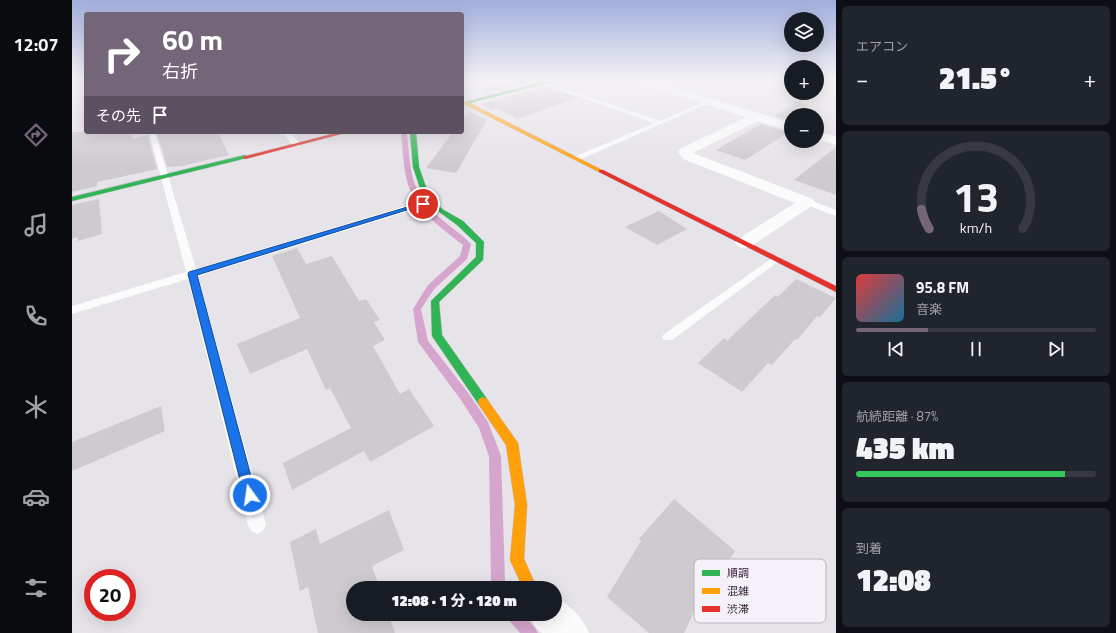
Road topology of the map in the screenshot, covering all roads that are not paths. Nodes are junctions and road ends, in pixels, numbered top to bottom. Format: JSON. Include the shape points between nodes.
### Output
{"nodes":[{"id":1,"x":475,"y":109,"type":"edge"},
{"id":2,"x":618,"y":109,"type":"edge"},
{"id":3,"x":693,"y":109,"type":"edge"},
{"id":4,"x":730,"y":109,"type":"edge"},
{"id":5,"x":756,"y":116,"type":"junction"},
{"id":6,"x":660,"y":123,"type":"junction"},
{"id":7,"x":784,"y":125,"type":"edge"},
{"id":8,"x":153,"y":134,"type":"edge"},
{"id":9,"x":288,"y":134,"type":"edge"},
{"id":10,"x":338,"y":134,"type":"edge"},
{"id":11,"x":413,"y":134,"type":"edge"},
{"id":12,"x":824,"y":137,"type":"edge"},
{"id":13,"x":836,"y":141,"type":"edge"},
{"id":14,"x":296,"y":144,"type":"junction"},
{"id":15,"x":577,"y":159,"type":"junction"},
{"id":16,"x":164,"y":177,"type":"junction"},
{"id":17,"x":72,"y":199,"type":"edge"},
{"id":18,"x":432,"y":202,"type":"junction"},
{"id":19,"x":807,"y":202,"type":"junction"},
{"id":20,"x":836,"y":213,"type":"edge"},
{"id":21,"x":744,"y":243,"type":"junction"},
{"id":22,"x":775,"y":259,"type":"junction"},
{"id":23,"x":192,"y":274,"type":"junction"},
{"id":24,"x":836,"y":289,"type":"edge"},
{"id":25,"x":72,"y":310,"type":"edge"},
{"id":26,"x":668,"y":337,"type":"dead end"},
{"id":27,"x":257,"y":525,"type":"dead end"},
{"id":28,"x":527,"y":581,"type":"edge"},
{"id":29,"x":556,"y":621,"type":"edge"},
{"id":30,"x":570,"y":633,"type":"edge"}],
"edges":[{"from":1,"to":15,"type":"street"},
{"from":2,"to":6,"type":"lane"},
{"from":3,"to":6,"type":"lane"},
{"from":4,"to":5,"type":"street"},
{"from":5,"to":7,"type":"street"},
{"from":5,"to":19,"type":"street","via":[[685,152],[688,156]]},
{"from":6,"to":15,"type":"lane"},
{"from":8,"to":16,"type":"lane"},
{"from":9,"to":14,"type":"lane"},
{"from":10,"to":14,"type":"street"},
{"from":11,"to":18,"type":"street","via":[[416,167],[425,194]]},
{"from":12,"to":13,"type":"street"},
{"from":14,"to":16,"type":"street"},
{"from":15,"to":21,"type":"street"},
{"from":16,"to":17,"type":"street"},
{"from":16,"to":23,"type":"lane"},
{"from":18,"to":23,"type":"lane"},
{"from":18,"to":28,"type":"street","via":[[480,242],[480,258],[435,301],[437,336],[512,442],[521,505],[517,560]]},
{"from":19,"to":20,"type":"lane"},
{"from":19,"to":21,"type":"street"},
{"from":21,"to":22,"type":"street"},
{"from":22,"to":24,"type":"street"},
{"from":22,"to":26,"type":"lane"},
{"from":23,"to":25,"type":"lane"},
{"from":23,"to":27,"type":"lane"},
{"from":29,"to":30,"type":"street"}]}
